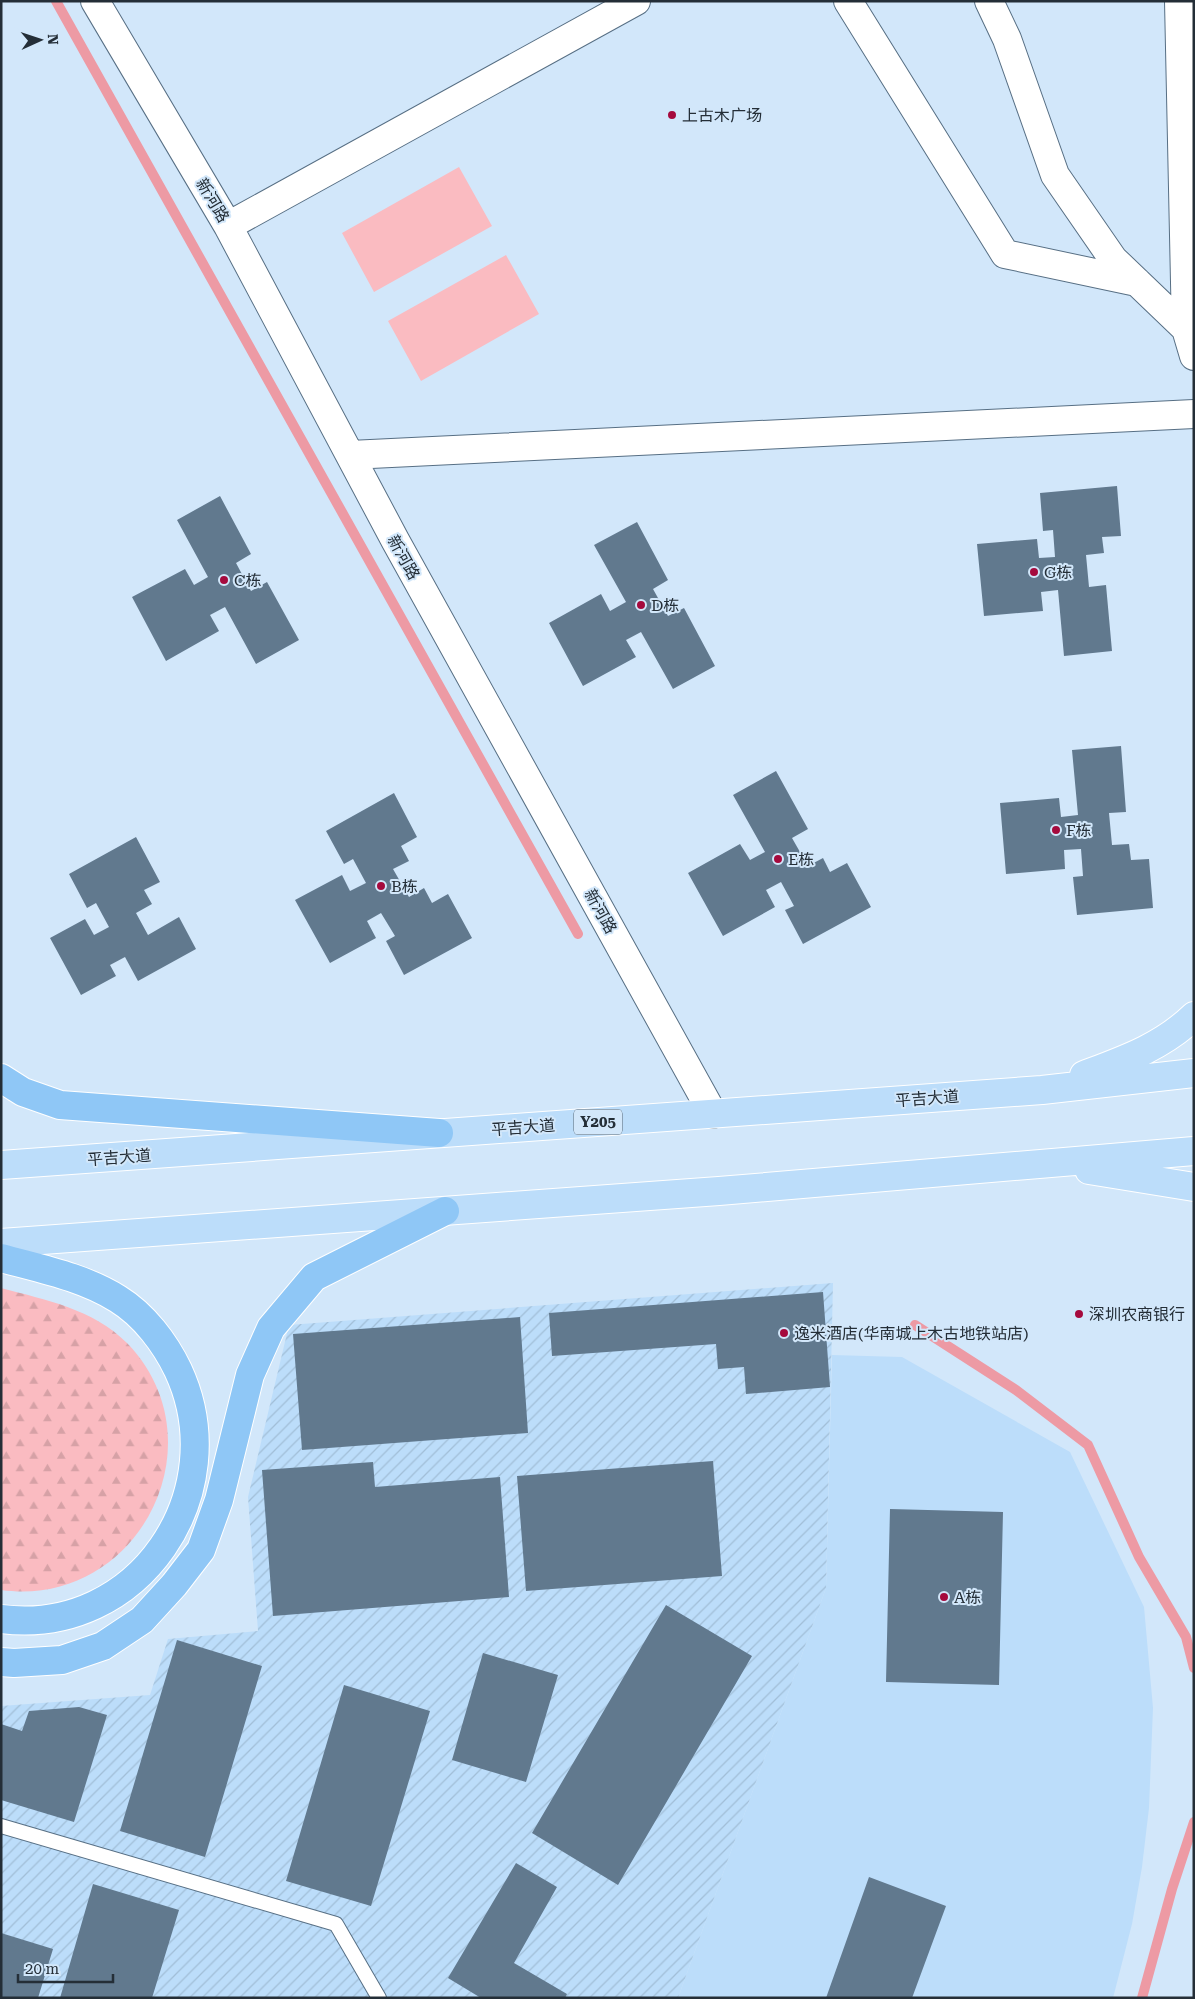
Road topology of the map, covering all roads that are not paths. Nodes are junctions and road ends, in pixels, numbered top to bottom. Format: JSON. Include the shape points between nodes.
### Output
{"nodes":[{"id":1,"x":95,"y":1,"type":"edge"},
{"id":2,"x":636,"y":1,"type":"edge"},
{"id":3,"x":848,"y":1,"type":"edge"},
{"id":4,"x":989,"y":1,"type":"edge"},
{"id":5,"x":1179,"y":1,"type":"edge"},
{"id":6,"x":228,"y":226,"type":"junction"},
{"id":7,"x":1137,"y":282,"type":"junction"},
{"id":8,"x":1186,"y":329,"type":"junction"},
{"id":9,"x":1194,"y":356,"type":"edge"},
{"id":10,"x":1194,"y":414,"type":"edge"},
{"id":11,"x":350,"y":455,"type":"junction"},
{"id":12,"x":1194,"y":1016,"type":"edge"},
{"id":13,"x":1194,"y":1073,"type":"edge"},
{"id":14,"x":1,"y":1078,"type":"edge"},
{"id":15,"x":1042,"y":1090,"type":"junction"},
{"id":16,"x":714,"y":1114,"type":"junction"},
{"id":17,"x":439,"y":1134,"type":"junction"},
{"id":18,"x":1194,"y":1151,"type":"edge"},
{"id":19,"x":1049,"y":1163,"type":"junction"},
{"id":20,"x":1,"y":1165,"type":"edge"},
{"id":21,"x":1194,"y":1186,"type":"edge"},
{"id":22,"x":444,"y":1211,"type":"junction"},
{"id":23,"x":1,"y":1243,"type":"edge"},
{"id":24,"x":1,"y":1258,"type":"edge"},
{"id":25,"x":1,"y":1619,"type":"edge"},
{"id":26,"x":1,"y":1662,"type":"edge"},
{"id":27,"x":1,"y":1826,"type":"edge"},
{"id":28,"x":379,"y":1998,"type":"edge"}],
"edges":[{"from":1,"to":6,"type":"street","name":"新河路"},
{"from":2,"to":6,"type":"street"},
{"from":3,"to":7,"type":"street","via":[[1005,254]]},
{"from":4,"to":7,"type":"street","via":[[1007,39],[1055,175],[1113,259]]},
{"from":5,"to":8,"type":"street"},
{"from":6,"to":11,"type":"street","name":"新河路"},
{"from":7,"to":8,"type":"street"},
{"from":8,"to":9,"type":"street"},
{"from":10,"to":11,"type":"street"},
{"from":11,"to":16,"type":"street","name":"新河路"},
{"from":12,"to":15,"type":"main road","via":[[1178,1031],[1131,1058]]},
{"from":13,"to":15,"type":"main road","name":"平吉大道","number":"Y205"},
{"from":14,"to":17,"type":"highway","via":[[23,1092],[60,1105]]},
{"from":15,"to":16,"type":"main road","name":"平吉大道","number":"Y205"},
{"from":16,"to":17,"type":"main road","name":"平吉大道","number":"Y205"},
{"from":17,"to":20,"type":"main road","name":"平吉大道","number":"Y205"},
{"from":18,"to":19,"type":"main road"},
{"from":19,"to":21,"type":"main road"},
{"from":19,"to":22,"type":"main road"},
{"from":22,"to":23,"type":"main road"},
{"from":22,"to":26,"type":"highway","via":[[314,1276],[272,1328],[250,1375],[219,1500],[201,1550],[142,1620],[103,1646],[62,1660]]},
{"from":24,"to":25,"type":"highway","via":[[86,1282],[119,1299],[148,1324],[170,1354],[187,1388],[195,1425],[196,1462],[188,1499],[173,1533],[151,1564],[123,1589],[90,1607],[54,1618]]},
{"from":27,"to":28,"type":"lane","via":[[336,1924]]}]}
